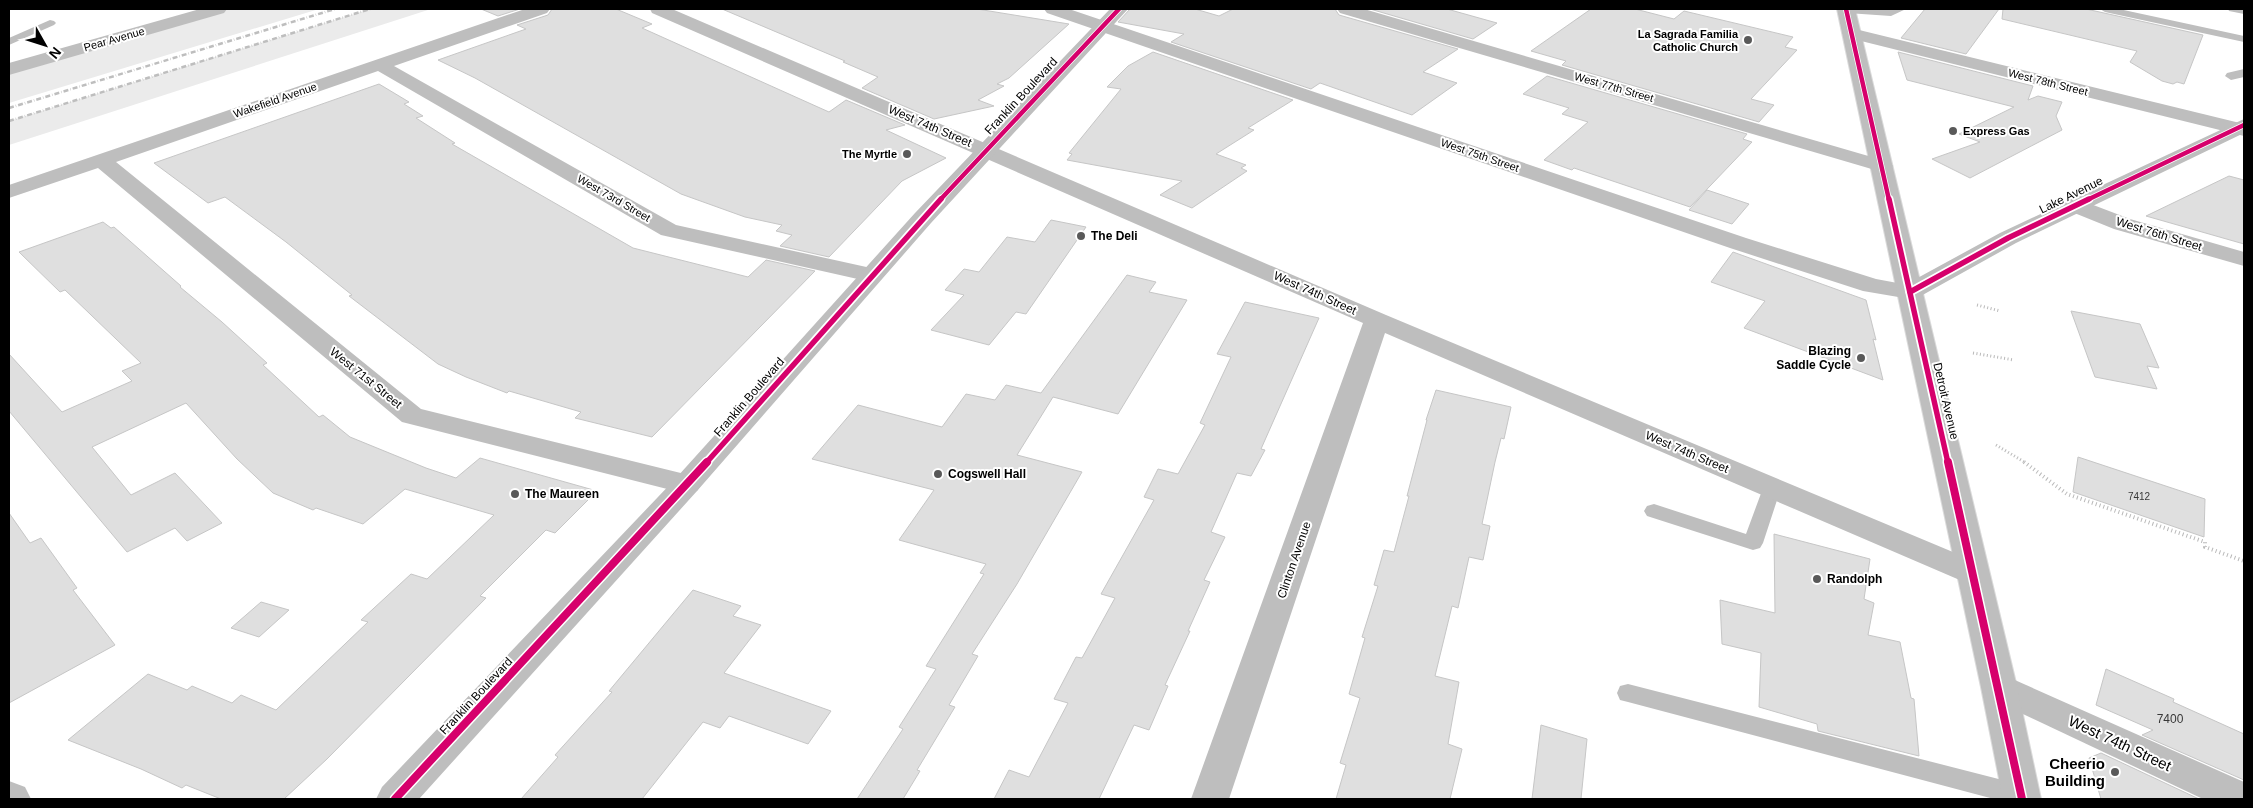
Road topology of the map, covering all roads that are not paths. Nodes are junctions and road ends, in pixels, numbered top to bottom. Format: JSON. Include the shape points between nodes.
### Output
{"nodes":[{"id":1,"x":218,"y":9,"type":"edge"},
{"id":2,"x":541,"y":9,"type":"edge"},
{"id":3,"x":658,"y":9,"type":"edge"},
{"id":4,"x":1053,"y":9,"type":"edge"},
{"id":5,"x":1346,"y":9,"type":"edge"},
{"id":6,"x":1846,"y":9,"type":"edge"},
{"id":7,"x":1901,"y":9,"type":"edge"},
{"id":8,"x":2105,"y":9,"type":"edge"},
{"id":9,"x":2143,"y":9,"type":"edge"},
{"id":10,"x":2233,"y":9,"type":"edge"},
{"id":11,"x":2244,"y":11,"type":"edge"},
{"id":12,"x":1111,"y":17,"type":"edge"},
{"id":13,"x":50,"y":23,"type":"dead end"},
{"id":14,"x":2244,"y":30,"type":"edge"},
{"id":15,"x":1851,"y":33,"type":"junction"},
{"id":16,"x":2244,"y":39,"type":"edge"},
{"id":17,"x":9,"y":42,"type":"edge"},
{"id":18,"x":378,"y":64,"type":"junction"},
{"id":19,"x":9,"y":70,"type":"edge"},
{"id":20,"x":2244,"y":74,"type":"edge"},
{"id":21,"x":2231,"y":76,"type":"dead end"},
{"id":22,"x":2242,"y":128,"type":"edge"},
{"id":23,"x":986,"y":150,"type":"junction"},
{"id":24,"x":101,"y":160,"type":"junction"},
{"id":25,"x":1882,"y":166,"type":"junction"},
{"id":26,"x":9,"y":192,"type":"edge"},
{"id":27,"x":2075,"y":206,"type":"junction"},
{"id":28,"x":2244,"y":259,"type":"edge"},
{"id":29,"x":871,"y":275,"type":"junction"},
{"id":30,"x":1910,"y":292,"type":"junction"},
{"id":31,"x":1377,"y":320,"type":"junction"},
{"id":32,"x":687,"y":484,"type":"junction"},
{"id":33,"x":1772,"y":488,"type":"junction"},
{"id":34,"x":1654,"y":511,"type":"dead end"},
{"id":35,"x":1973,"y":572,"type":"junction"},
{"id":36,"x":1999,"y":688,"type":"junction"},
{"id":37,"x":1628,"y":693,"type":"dead end"},
{"id":38,"x":2022,"y":798,"type":"edge"},
{"id":39,"x":395,"y":799,"type":"edge"},
{"id":40,"x":1210,"y":799,"type":"edge"},
{"id":41,"x":2241,"y":799,"type":"edge"}],
"edges":[{"from":1,"to":19,"type":"street","name":"Pear Avenue"},
{"from":2,"to":18,"type":"street","name":"Wakefield Avenue"},
{"from":3,"to":23,"type":"street","name":"West 74th Street"},
{"from":4,"to":12,"type":"street","name":"West 75th Street"},
{"from":5,"to":25,"type":"street","name":"West 77th Street"},
{"from":6,"to":7,"type":"lane","via":[[1891,13]]},
{"from":6,"to":15,"type":"street","name":"Detroit Avenue"},
{"from":8,"to":16,"type":"lane"},
{"from":9,"to":14,"type":"lane"},
{"from":10,"to":11,"type":"lane"},
{"from":12,"to":23,"type":"street","name":"Franklin Boulevard"},
{"from":12,"to":30,"type":"street","name":"West 75th Street","via":[[1738,243],[1872,286]]},
{"from":13,"to":17,"type":"lane"},
{"from":15,"to":22,"type":"street","name":"West 78th Street"},
{"from":15,"to":25,"type":"street","name":"Detroit Avenue"},
{"from":18,"to":24,"type":"street","name":"Wakefield Avenue"},
{"from":18,"to":29,"type":"street","name":"West 73rd Street","via":[[669,230]]},
{"from":20,"to":21,"type":"lane"},
{"from":22,"to":27,"type":"street","name":"Lake Avenue"},
{"from":23,"to":29,"type":"street","name":"Franklin Boulevard"},
{"from":23,"to":31,"type":"street","name":"West 74th Street"},
{"from":24,"to":26,"type":"street","name":"Wakefield Avenue"},
{"from":24,"to":32,"type":"street","name":"West 71st Street","via":[[412,416]]},
{"from":25,"to":30,"type":"street","name":"Detroit Avenue"},
{"from":27,"to":28,"type":"street","name":"West 76th Street","via":[[2122,224]]},
{"from":27,"to":30,"type":"street","name":"Lake Avenue","via":[[1985,250]]},
{"from":29,"to":32,"type":"street","name":"Franklin Boulevard"},
{"from":30,"to":35,"type":"street","name":"Detroit Avenue"},
{"from":31,"to":33,"type":"street","name":"West 74th Street"},
{"from":31,"to":40,"type":"street","name":"Clinton Avenue"},
{"from":32,"to":39,"type":"street","name":"Franklin Boulevard"},
{"from":33,"to":34,"type":"lane","via":[[1753,544]]},
{"from":33,"to":35,"type":"street","name":"West 74th Street"},
{"from":35,"to":36,"type":"street","name":"Detroit Avenue"},
{"from":36,"to":38,"type":"street","name":"Detroit Avenue"},
{"from":36,"to":41,"type":"street","name":"West 74th Street"},
{"from":37,"to":38,"type":"lane"}]}
